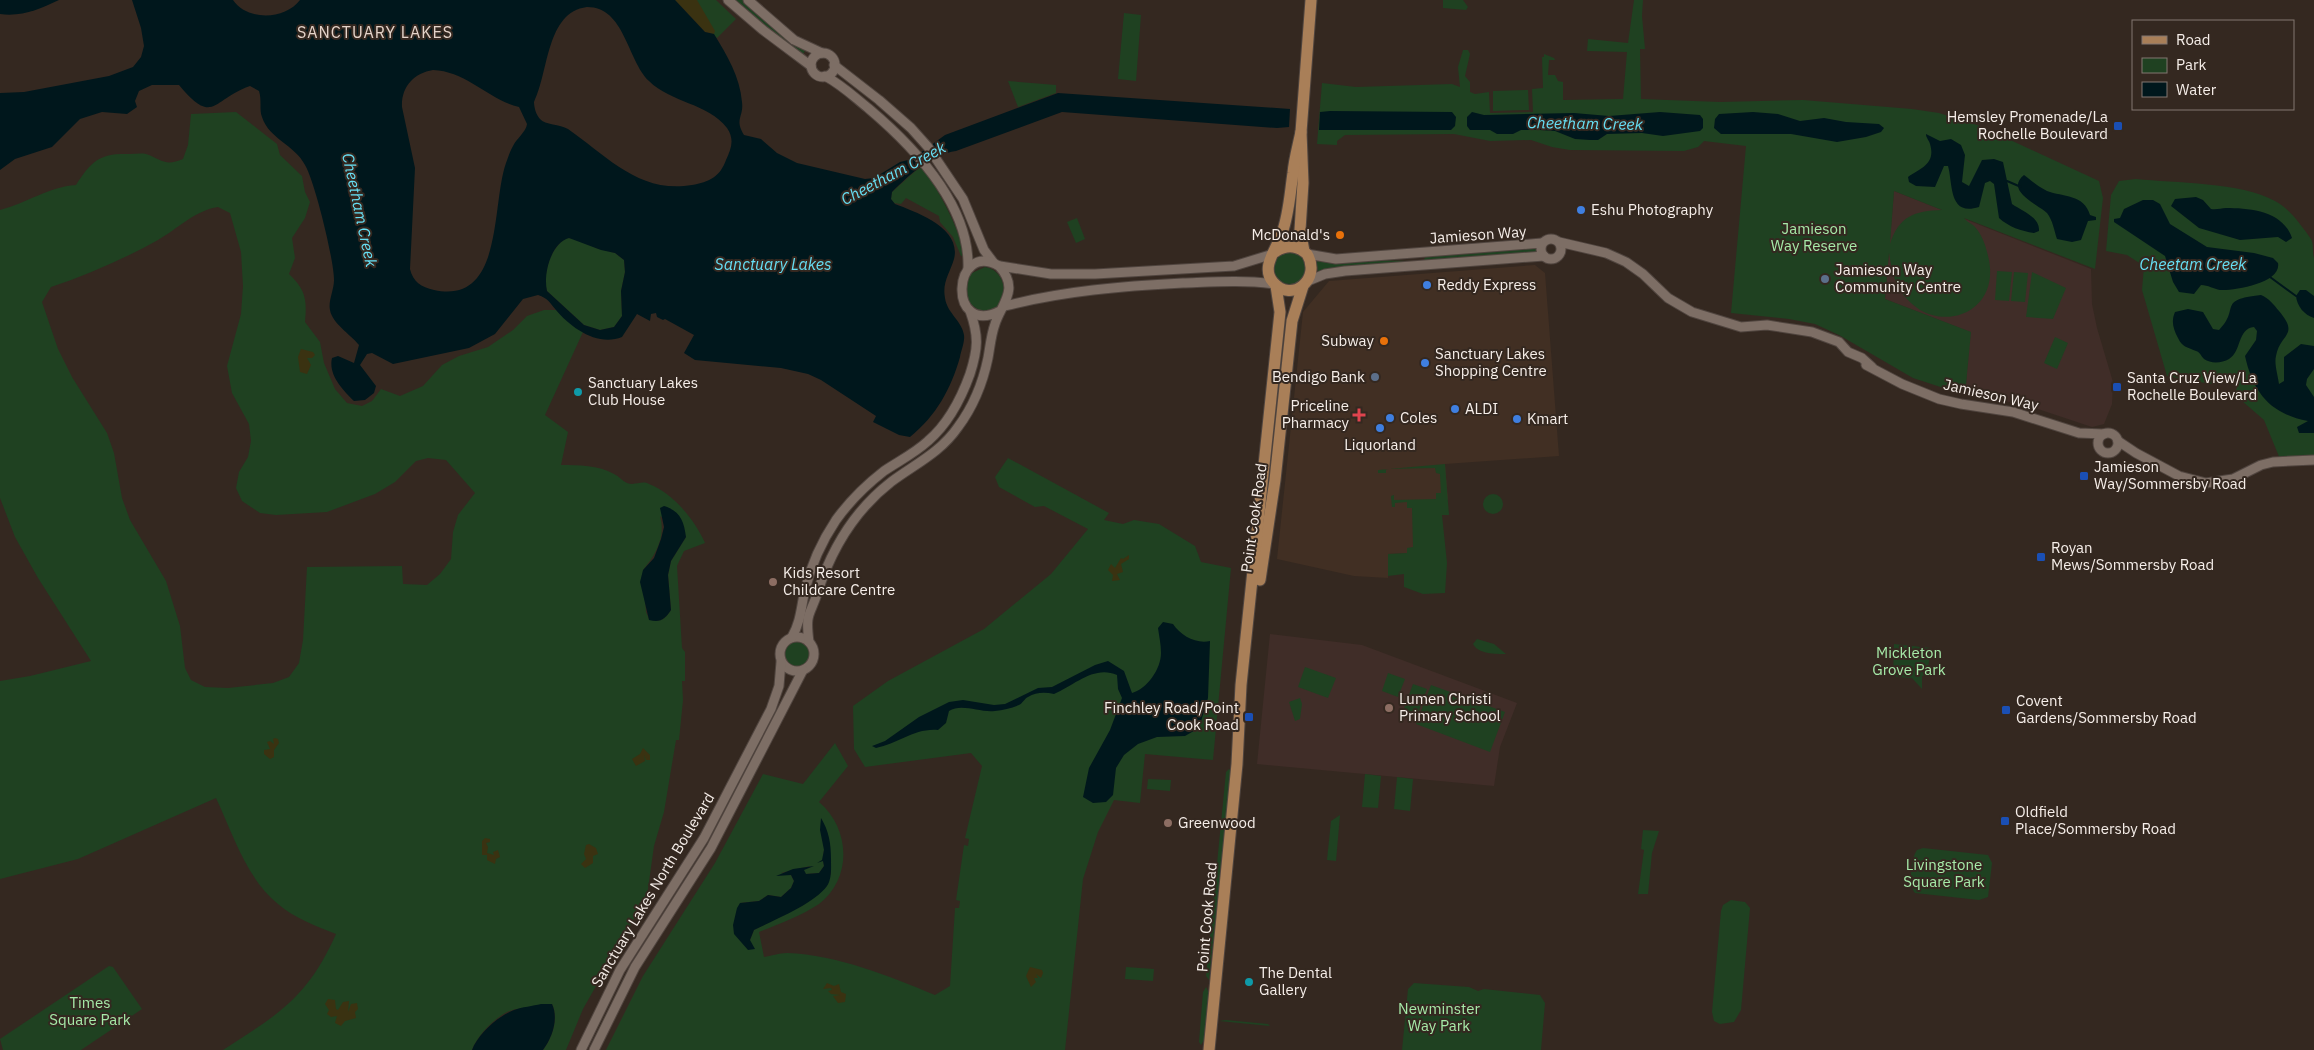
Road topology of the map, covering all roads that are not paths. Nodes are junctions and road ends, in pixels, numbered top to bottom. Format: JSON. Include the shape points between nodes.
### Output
{"nodes":[{"id":1,"x":728,"y":0,"type":"edge"},
{"id":2,"x":748,"y":0,"type":"edge"},
{"id":3,"x":1310,"y":0,"type":"edge"},
{"id":4,"x":822,"y":53,"type":"junction"},
{"id":5,"x":834,"y":64,"type":"junction"},
{"id":6,"x":811,"y":66,"type":"junction"},
{"id":7,"x":825,"y":76,"type":"junction"},
{"id":8,"x":1301,"y":132,"type":"junction"},
{"id":9,"x":1559,"y":242,"type":"junction"},
{"id":10,"x":1542,"y":243,"type":"junction"},
{"id":11,"x":1580,"y":248,"type":"junction"},
{"id":12,"x":1305,"y":252,"type":"junction"},
{"id":13,"x":1274,"y":253,"type":"junction"},
{"id":14,"x":1416,"y":253,"type":"junction"},
{"id":15,"x":1561,"y":253,"type":"junction"},
{"id":16,"x":1544,"y":256,"type":"junction"},
{"id":17,"x":996,"y":264,"type":"junction"},
{"id":18,"x":1419,"y":265,"type":"junction"},
{"id":19,"x":968,"y":268,"type":"junction"},
{"id":20,"x":1306,"y":283,"type":"junction"},
{"id":21,"x":1275,"y":285,"type":"junction"},
{"id":22,"x":1003,"y":308,"type":"junction"},
{"id":23,"x":970,"y":311,"type":"junction"},
{"id":24,"x":1284,"y":394,"type":"junction"},
{"id":25,"x":2078,"y":434,"type":"junction"},
{"id":26,"x":2104,"y":434,"type":"junction"},
{"id":27,"x":2118,"y":441,"type":"junction"},
{"id":28,"x":2099,"y":448,"type":"junction"},
{"id":29,"x":918,"y":449,"type":"junction"},
{"id":30,"x":2114,"y":451,"type":"junction"},
{"id":31,"x":2136,"y":453,"type":"junction"},
{"id":32,"x":925,"y":460,"type":"junction"},
{"id":33,"x":2314,"y":460,"type":"edge"},
{"id":34,"x":1264,"y":477,"type":"junction"},
{"id":35,"x":868,"y":484,"type":"junction"},
{"id":36,"x":878,"y":493,"type":"junction"},
{"id":37,"x":1265,"y":529,"type":"junction"},
{"id":38,"x":792,"y":637,"type":"junction"},
{"id":39,"x":810,"y":642,"type":"junction"},
{"id":40,"x":781,"y":662,"type":"junction"},
{"id":41,"x":803,"y":670,"type":"junction"},
{"id":42,"x":581,"y":1050,"type":"edge"},
{"id":43,"x":594,"y":1050,"type":"edge"},
{"id":44,"x":1210,"y":1050,"type":"edge"}],
"edges":[{"from":1,"to":6,"type":"street"},
{"from":2,"to":4,"type":"street","via":[[794,40]]},
{"from":3,"to":8,"type":"main road"},
{"from":4,"to":5,"type":"street","via":[[831,56]]},
{"from":4,"to":6,"type":"street","via":[[813,59]]},
{"from":5,"to":7,"type":"street","via":[[832,72]]},
{"from":5,"to":17,"type":"street","via":[[911,128],[928,148],[962,199],[984,250]]},
{"from":6,"to":7,"type":"street","via":[[816,74]]},
{"from":7,"to":19,"type":"street","via":[[846,88],[917,154],[943,191],[959,222],[968,245]]},
{"from":8,"to":12,"type":"main road","via":[[1303,183],[1300,230]]},
{"from":8,"to":13,"type":"main road","via":[[1286,224]]},
{"from":9,"to":10,"type":"street","name":"Jamieson Way","via":[[1550,238]]},
{"from":9,"to":11,"type":"street","name":"Jamieson Way"},
{"from":9,"to":15,"type":"street"},
{"from":10,"to":14,"type":"street","name":"Jamieson Way"},
{"from":10,"to":16,"type":"street","name":"Jamieson Way"},
{"from":11,"to":15,"type":"street","name":"Jamieson Way"},
{"from":11,"to":25,"type":"street","name":"Jamieson Way","via":[[1606,253],[1626,262],[1692,312],[1715,319],[1804,330],[1839,342],[1848,352],[1872,367],[1939,399],[2013,412]]},
{"from":12,"to":13,"type":"main road","via":[[1286,247]]},
{"from":12,"to":14,"type":"street","name":"Jamieson Way","via":[[1336,259]]},
{"from":12,"to":20,"type":"main road","via":[[1312,267]]},
{"from":13,"to":17,"type":"street","via":[[1234,266],[1094,274],[1051,274]]},
{"from":13,"to":21,"type":"main road","via":[[1268,269]]},
{"from":14,"to":18,"type":"street","name":"Jamieson Way"},
{"from":15,"to":16,"type":"street","name":"Jamieson Way","via":[[1554,259]]},
{"from":16,"to":18,"type":"street","name":"Jamieson Way"},
{"from":17,"to":19,"type":"street","via":[[979,262]]},
{"from":17,"to":22,"type":"street","via":[[1009,284]]},
{"from":18,"to":20,"type":"street","name":"Jamieson Way","via":[[1330,273]]},
{"from":19,"to":23,"type":"street","via":[[961,289]]},
{"from":20,"to":21,"type":"main road","via":[[1293,290]]},
{"from":20,"to":24,"type":"main road","name":"Point Cook Road","via":[[1292,321]]},
{"from":21,"to":22,"type":"street","via":[[1241,280],[1140,286],[1065,294]]},
{"from":21,"to":34,"type":"main road","name":"Point Cook Road","via":[[1280,312]]},
{"from":22,"to":23,"type":"street","via":[[987,316]]},
{"from":22,"to":32,"type":"street","via":[[993,330],[974,400],[958,428]]},
{"from":23,"to":29,"type":"street","via":[[978,340],[967,381],[953,411],[939,430]]},
{"from":24,"to":34,"type":"main road","via":[[1276,400]]},
{"from":24,"to":37,"type":"main road","name":"Point Cook Road"},
{"from":25,"to":26,"type":"street","name":"Jamieson Way"},
{"from":25,"to":28,"type":"street","name":"Jamieson Way"},
{"from":26,"to":27,"type":"street","via":[[2112,434]]},
{"from":26,"to":28,"type":"street","via":[[2099,440]]},
{"from":27,"to":30,"type":"street"},
{"from":27,"to":31,"type":"street"},
{"from":28,"to":30,"type":"street","via":[[2106,453]]},
{"from":29,"to":32,"type":"street"},
{"from":29,"to":35,"type":"street"},
{"from":30,"to":31,"type":"street"},
{"from":31,"to":33,"type":"street","via":[[2179,476],[2200,482],[2226,481],[2267,463]]},
{"from":32,"to":36,"type":"street"},
{"from":34,"to":37,"type":"main road","name":"Point Cook Road"},
{"from":35,"to":36,"type":"street"},
{"from":35,"to":38,"type":"street","via":[[842,512],[820,548],[807,581],[799,624]]},
{"from":36,"to":39,"type":"street","via":[[850,524],[832,554],[807,615]]},
{"from":37,"to":44,"type":"main road","name":"Point Cook Road","via":[[1248,646]]},
{"from":38,"to":39,"type":"street"},
{"from":38,"to":40,"type":"street","via":[[780,648]]},
{"from":39,"to":41,"type":"street","via":[[814,656]]},
{"from":40,"to":41,"type":"street","via":[[793,671]]},
{"from":40,"to":42,"type":"street","name":"Sanctuary Lakes North Boulevard","via":[[780,686],[771,709],[700,844],[620,970]]},
{"from":41,"to":43,"type":"street","name":"Sanctuary Lakes North Boulevard","via":[[712,848],[635,967]]}]}
